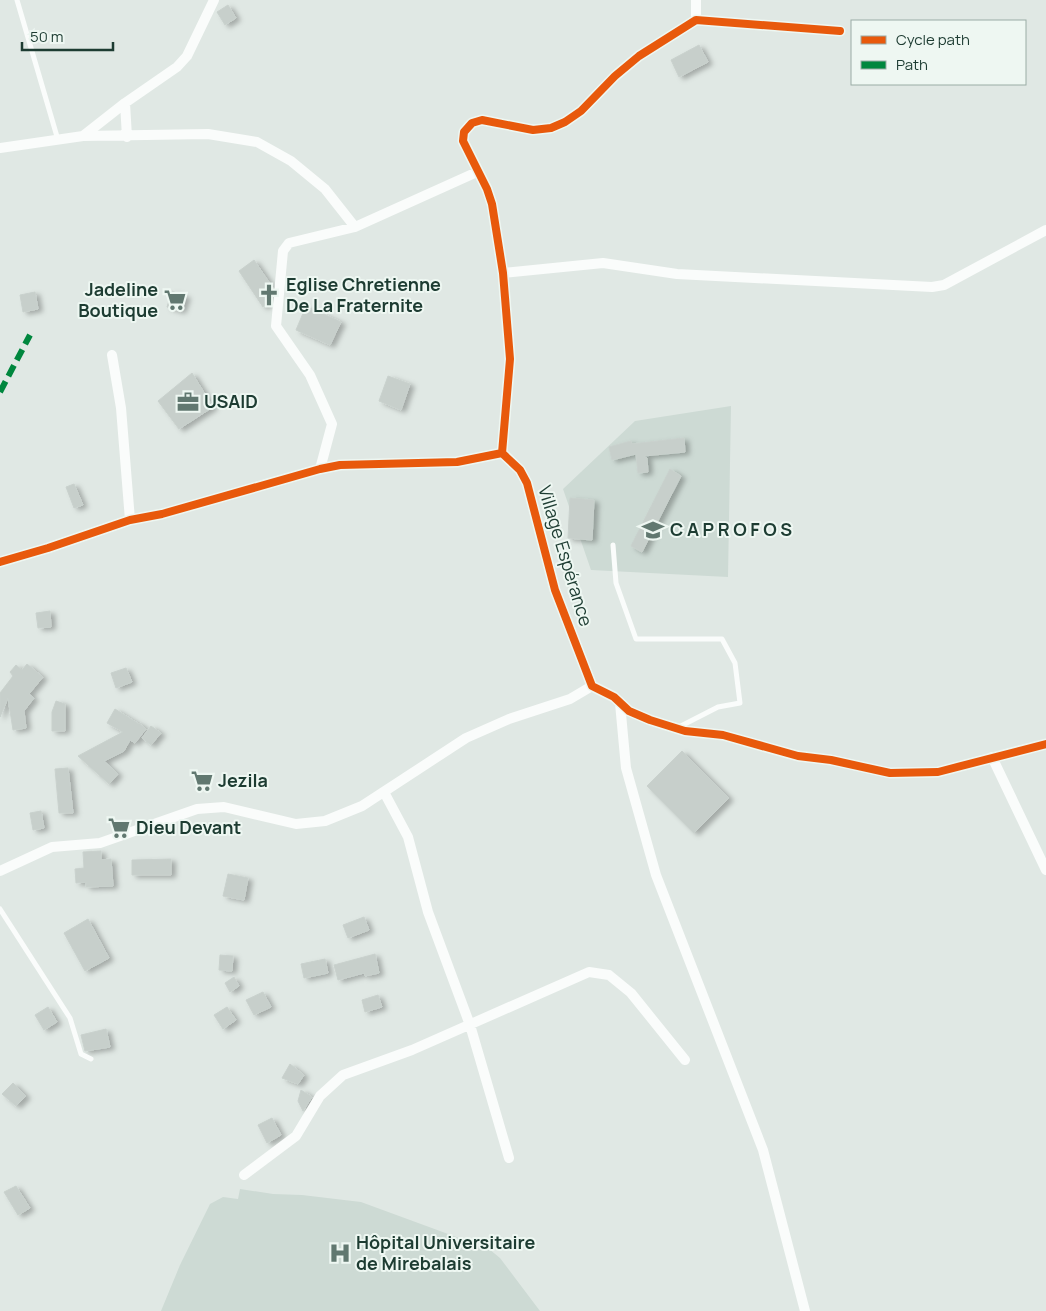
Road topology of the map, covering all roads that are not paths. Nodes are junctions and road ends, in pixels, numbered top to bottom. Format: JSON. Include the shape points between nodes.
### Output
{"nodes":[{"id":1,"x":16,"y":0,"type":"edge"},
{"id":2,"x":214,"y":0,"type":"edge"},
{"id":3,"x":696,"y":0,"type":"edge"},
{"id":4,"x":696,"y":20,"type":"junction"},
{"id":5,"x":840,"y":31,"type":"dead end"},
{"id":6,"x":125,"y":104,"type":"junction"},
{"id":7,"x":84,"y":136,"type":"junction"},
{"id":8,"x":127,"y":137,"type":"junction"},
{"id":9,"x":58,"y":140,"type":"junction"},
{"id":10,"x":0,"y":148,"type":"edge"},
{"id":11,"x":478,"y":172,"type":"junction"},
{"id":12,"x":355,"y":226,"type":"junction"},
{"id":13,"x":1046,"y":230,"type":"edge"},
{"id":14,"x":503,"y":274,"type":"junction"},
{"id":15,"x":112,"y":355,"type":"dead end"},
{"id":16,"x":502,"y":453,"type":"junction"},
{"id":17,"x":320,"y":469,"type":"junction"},
{"id":18,"x":130,"y":520,"type":"junction"},
{"id":19,"x":613,"y":545,"type":"dead end"},
{"id":20,"x":0,"y":562,"type":"edge"},
{"id":21,"x":592,"y":686,"type":"junction"},
{"id":22,"x":620,"y":703,"type":"junction"},
{"id":23,"x":676,"y":728,"type":"junction"},
{"id":24,"x":1046,"y":744,"type":"edge"},
{"id":25,"x":992,"y":757,"type":"junction"},
{"id":26,"x":384,"y":792,"type":"junction"},
{"id":27,"x":1046,"y":870,"type":"edge"},
{"id":28,"x":0,"y":871,"type":"edge"},
{"id":29,"x":0,"y":909,"type":"edge"},
{"id":30,"x":470,"y":1025,"type":"junction"},
{"id":31,"x":91,"y":1059,"type":"dead end"},
{"id":32,"x":685,"y":1060,"type":"dead end"},
{"id":33,"x":509,"y":1158,"type":"dead end"},
{"id":34,"x":244,"y":1175,"type":"dead end"},
{"id":35,"x":805,"y":1311,"type":"edge"}],
"edges":[{"from":1,"to":9,"type":"lane"},
{"from":2,"to":6,"type":"street","via":[[187,56],[177,67]]},
{"from":3,"to":4,"type":"street"},
{"from":4,"to":5,"type":"street"},
{"from":4,"to":11,"type":"street","via":[[638,56],[581,111],[565,122],[533,130],[482,120],[472,123],[464,132],[463,142]]},
{"from":6,"to":7,"type":"street"},
{"from":6,"to":8,"type":"street"},
{"from":7,"to":8,"type":"street"},
{"from":7,"to":9,"type":"street"},
{"from":8,"to":12,"type":"street","via":[[208,134],[264,144],[292,161],[325,189]]},
{"from":9,"to":10,"type":"street"},
{"from":11,"to":12,"type":"street"},
{"from":11,"to":14,"type":"street","via":[[492,204]]},
{"from":12,"to":17,"type":"street","via":[[289,243],[283,251],[276,326],[310,375],[332,424]]},
{"from":13,"to":14,"type":"street","via":[[944,285],[932,288],[677,274],[603,263]]},
{"from":14,"to":16,"type":"street","via":[[510,359]]},
{"from":15,"to":18,"type":"street","via":[[121,408]]},
{"from":16,"to":17,"type":"street","via":[[457,462],[340,465]]},
{"from":16,"to":21,"type":"street","name":"Village Espérance","via":[[520,470],[527,482],[555,590]]},
{"from":17,"to":18,"type":"street","via":[[162,514]]},
{"from":18,"to":20,"type":"street"},
{"from":19,"to":23,"type":"lane","via":[[616,583],[636,639],[722,639],[735,663],[740,703],[718,707]]},
{"from":21,"to":22,"type":"street"},
{"from":21,"to":26,"type":"street","via":[[570,699],[466,738]]},
{"from":22,"to":23,"type":"street","via":[[650,720]]},
{"from":22,"to":35,"type":"street","via":[[626,768],[656,875],[762,1150]]},
{"from":23,"to":25,"type":"street","via":[[723,735],[798,756],[890,773],[938,772]]},
{"from":24,"to":25,"type":"street"},
{"from":25,"to":27,"type":"street"},
{"from":26,"to":28,"type":"street","via":[[362,806],[325,821],[296,824],[224,807],[197,809],[100,843],[52,847]]},
{"from":26,"to":30,"type":"street","via":[[408,837],[431,922]]},
{"from":29,"to":31,"type":"lane","via":[[70,1018],[81,1054]]},
{"from":30,"to":32,"type":"street","via":[[566,980],[590,972],[609,975],[631,993]]},
{"from":30,"to":33,"type":"street"},
{"from":30,"to":34,"type":"street","via":[[343,1075],[320,1096],[296,1136]]}]}
